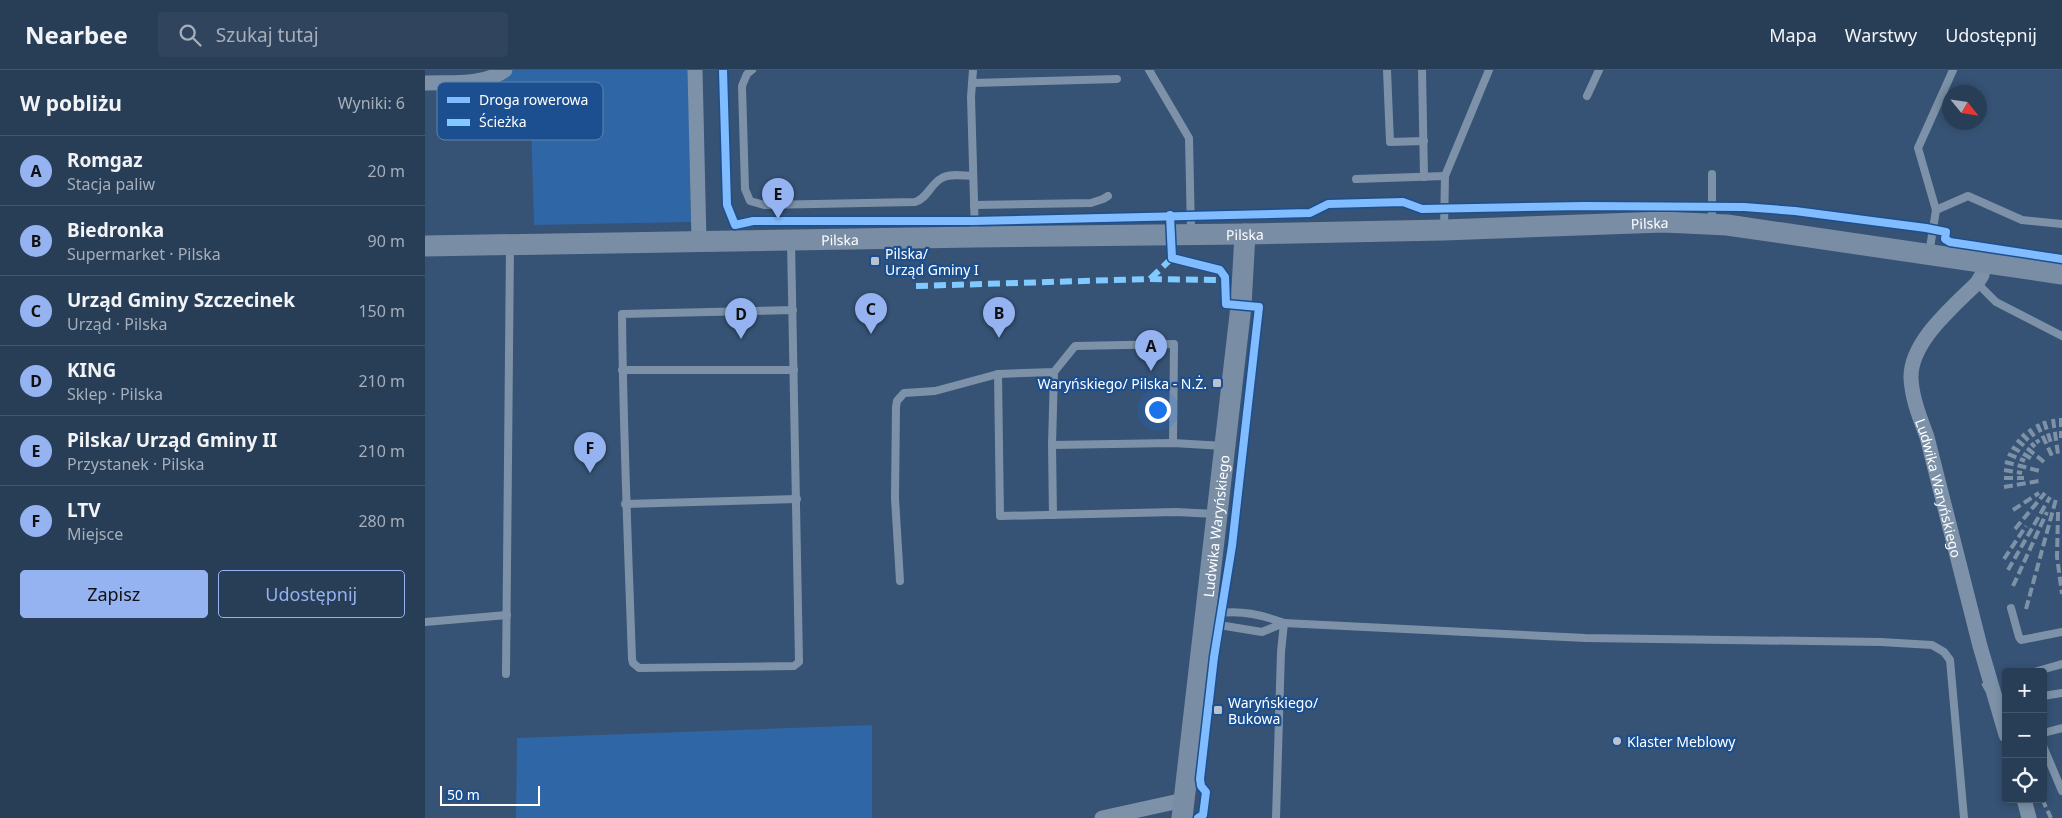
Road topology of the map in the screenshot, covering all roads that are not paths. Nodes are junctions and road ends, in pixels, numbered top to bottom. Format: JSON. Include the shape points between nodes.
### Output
{"nodes":[{"id":1,"x":505,"y":70,"type":"edge"},
{"id":2,"x":695,"y":70,"type":"edge"},
{"id":3,"x":752,"y":70,"type":"edge"},
{"id":4,"x":973,"y":70,"type":"edge"},
{"id":5,"x":1149,"y":70,"type":"edge"},
{"id":6,"x":1387,"y":70,"type":"edge"},
{"id":7,"x":1422,"y":70,"type":"edge"},
{"id":8,"x":1489,"y":70,"type":"edge"},
{"id":9,"x":1599,"y":70,"type":"edge"},
{"id":10,"x":1953,"y":70,"type":"edge"},
{"id":11,"x":1117,"y":80,"type":"dead end"},
{"id":12,"x":445,"y":82,"type":"edge"},
{"id":13,"x":972,"y":83,"type":"junction"},
{"id":14,"x":1587,"y":96,"type":"dead end"},
{"id":15,"x":1423,"y":141,"type":"junction"},
{"id":16,"x":1712,"y":174,"type":"dead end"},
{"id":17,"x":973,"y":176,"type":"junction"},
{"id":18,"x":1445,"y":176,"type":"junction"},
{"id":19,"x":1424,"y":177,"type":"junction"},
{"id":20,"x":1356,"y":179,"type":"dead end"},
{"id":21,"x":1108,"y":196,"type":"dead end"},
{"id":22,"x":974,"y":205,"type":"junction"},
{"id":23,"x":1936,"y":210,"type":"junction"},
{"id":24,"x":1712,"y":223,"type":"junction"},
{"id":25,"x":2062,"y":224,"type":"edge"},
{"id":26,"x":1443,"y":230,"type":"junction"},
{"id":27,"x":1245,"y":234,"type":"junction"},
{"id":28,"x":1191,"y":235,"type":"junction"},
{"id":29,"x":975,"y":237,"type":"junction"},
{"id":30,"x":791,"y":240,"type":"junction"},
{"id":31,"x":699,"y":241,"type":"junction"},
{"id":32,"x":510,"y":244,"type":"junction"},
{"id":33,"x":425,"y":246,"type":"edge"},
{"id":34,"x":1929,"y":254,"type":"junction"},
{"id":35,"x":1984,"y":262,"type":"junction"},
{"id":36,"x":2062,"y":274,"type":"edge"},
{"id":37,"x":1977,"y":283,"type":"junction"},
{"id":38,"x":793,"y":310,"type":"junction"},
{"id":39,"x":2062,"y":336,"type":"edge"},
{"id":40,"x":622,"y":370,"type":"junction"},
{"id":41,"x":795,"y":370,"type":"junction"},
{"id":42,"x":1054,"y":372,"type":"junction"},
{"id":43,"x":998,"y":374,"type":"junction"},
{"id":44,"x":1173,"y":443,"type":"junction"},
{"id":45,"x":1052,"y":445,"type":"junction"},
{"id":46,"x":1224,"y":446,"type":"junction"},
{"id":47,"x":797,"y":498,"type":"junction"},
{"id":48,"x":625,"y":504,"type":"junction"},
{"id":49,"x":1217,"y":514,"type":"junction"},
{"id":50,"x":1053,"y":515,"type":"junction"},
{"id":51,"x":900,"y":581,"type":"dead end"},
{"id":52,"x":2011,"y":608,"type":"dead end"},
{"id":53,"x":507,"y":615,"type":"junction"},
{"id":54,"x":1204,"y":617,"type":"junction"},
{"id":55,"x":425,"y":622,"type":"edge"},
{"id":56,"x":1284,"y":623,"type":"junction"},
{"id":57,"x":2061,"y":634,"type":"edge"},
{"id":58,"x":2062,"y":664,"type":"edge"},
{"id":59,"x":2047,"y":668,"type":"edge"},
{"id":60,"x":506,"y":674,"type":"dead end"},
{"id":61,"x":2062,"y":693,"type":"edge"},
{"id":62,"x":2047,"y":695,"type":"edge"},
{"id":63,"x":2001,"y":702,"type":"edge"},
{"id":64,"x":2062,"y":728,"type":"edge"},
{"id":65,"x":2047,"y":732,"type":"edge"},
{"id":66,"x":2047,"y":756,"type":"edge"},
{"id":67,"x":2062,"y":792,"type":"edge"},
{"id":68,"x":2025,"y":803,"type":"edge"},
{"id":69,"x":1183,"y":809,"type":"edge"},
{"id":70,"x":1102,"y":818,"type":"edge"},
{"id":71,"x":1276,"y":818,"type":"edge"},
{"id":72,"x":1964,"y":818,"type":"edge"},
{"id":73,"x":2029,"y":818,"type":"edge"}],
"edges":[{"from":1,"to":12,"type":"street","via":[[485,80]]},
{"from":2,"to":31,"type":"street"},
{"from":3,"to":17,"type":"lane","via":[[744,79],[743,86],[745,189],[750,201],[764,205],[915,202],[941,178]]},
{"from":4,"to":13,"type":"lane"},
{"from":5,"to":28,"type":"lane","via":[[1189,138]]},
{"from":6,"to":15,"type":"lane","via":[[1390,142]]},
{"from":7,"to":15,"type":"lane"},
{"from":8,"to":18,"type":"lane"},
{"from":9,"to":14,"type":"lane"},
{"from":10,"to":23,"type":"lane","via":[[1918,148]]},
{"from":11,"to":13,"type":"lane"},
{"from":13,"to":17,"type":"lane"},
{"from":15,"to":19,"type":"lane"},
{"from":16,"to":24,"type":"lane"},
{"from":17,"to":22,"type":"lane"},
{"from":18,"to":19,"type":"lane"},
{"from":18,"to":26,"type":"lane"},
{"from":19,"to":20,"type":"lane"},
{"from":21,"to":22,"type":"lane","via":[[1091,203]]},
{"from":22,"to":29,"type":"lane"},
{"from":23,"to":25,"type":"lane","via":[[1968,196],[2022,220]]},
{"from":23,"to":34,"type":"lane"},
{"from":24,"to":26,"type":"street","name":"Pilska"},
{"from":24,"to":34,"type":"street","name":"Pilska"},
{"from":26,"to":27,"type":"street","name":"Pilska"},
{"from":27,"to":28,"type":"street","name":"Pilska"},
{"from":27,"to":46,"type":"street","name":"Ludwika Waryńskiego","via":[[1241,306]]},
{"from":28,"to":29,"type":"street","name":"Pilska"},
{"from":29,"to":30,"type":"street","name":"Pilska"},
{"from":30,"to":31,"type":"street","name":"Pilska"},
{"from":30,"to":38,"type":"lane"},
{"from":31,"to":32,"type":"street","name":"Pilska"},
{"from":32,"to":33,"type":"street","name":"Pilska"},
{"from":32,"to":53,"type":"lane"},
{"from":34,"to":35,"type":"street","name":"Pilska"},
{"from":35,"to":36,"type":"street","name":"Pilska"},
{"from":35,"to":37,"type":"street","name":"Ludwika Waryńskiego","via":[[1982,276]]},
{"from":37,"to":39,"type":"lane","via":[[1996,302]]},
{"from":37,"to":63,"type":"street","name":"Ludwika Waryńskiego","via":[[1927,336],[1915,357],[1911,377]]},
{"from":38,"to":40,"type":"lane","via":[[622,314]]},
{"from":38,"to":41,"type":"lane"},
{"from":40,"to":41,"type":"lane"},
{"from":40,"to":48,"type":"lane"},
{"from":41,"to":47,"type":"lane"},
{"from":42,"to":43,"type":"lane"},
{"from":42,"to":44,"type":"lane","via":[[1075,346],[1174,344]]},
{"from":42,"to":45,"type":"lane"},
{"from":43,"to":50,"type":"lane","via":[[1000,516]]},
{"from":43,"to":51,"type":"lane","via":[[935,391],[905,393],[897,401],[895,498]]},
{"from":44,"to":45,"type":"lane"},
{"from":44,"to":46,"type":"lane"},
{"from":45,"to":50,"type":"lane"},
{"from":46,"to":49,"type":"street","name":"Ludwika Waryńskiego"},
{"from":47,"to":48,"type":"lane"},
{"from":47,"to":48,"type":"lane","via":[[800,660],[794,666],[644,669],[636,666],[632,659]]},
{"from":49,"to":50,"type":"lane"},
{"from":49,"to":54,"type":"street","name":"Ludwika Waryńskiego"},
{"from":52,"to":57,"type":"lane","via":[[2021,640]]},
{"from":53,"to":55,"type":"lane"},
{"from":53,"to":60,"type":"lane"},
{"from":54,"to":56,"type":"lane","via":[[1221,612],[1263,615]]},
{"from":54,"to":56,"type":"lane","via":[[1219,625],[1262,632]]},
{"from":54,"to":69,"type":"street","name":"Ludwika Waryńskiego"},
{"from":56,"to":71,"type":"lane"},
{"from":56,"to":72,"type":"lane","via":[[1585,638],[1931,645],[1944,652],[1950,660]]},
{"from":58,"to":59,"type":"lane"},
{"from":61,"to":62,"type":"lane"},
{"from":64,"to":65,"type":"lane"},
{"from":66,"to":67,"type":"lane"},
{"from":68,"to":73,"type":"street"},
{"from":69,"to":70,"type":"street"}]}
